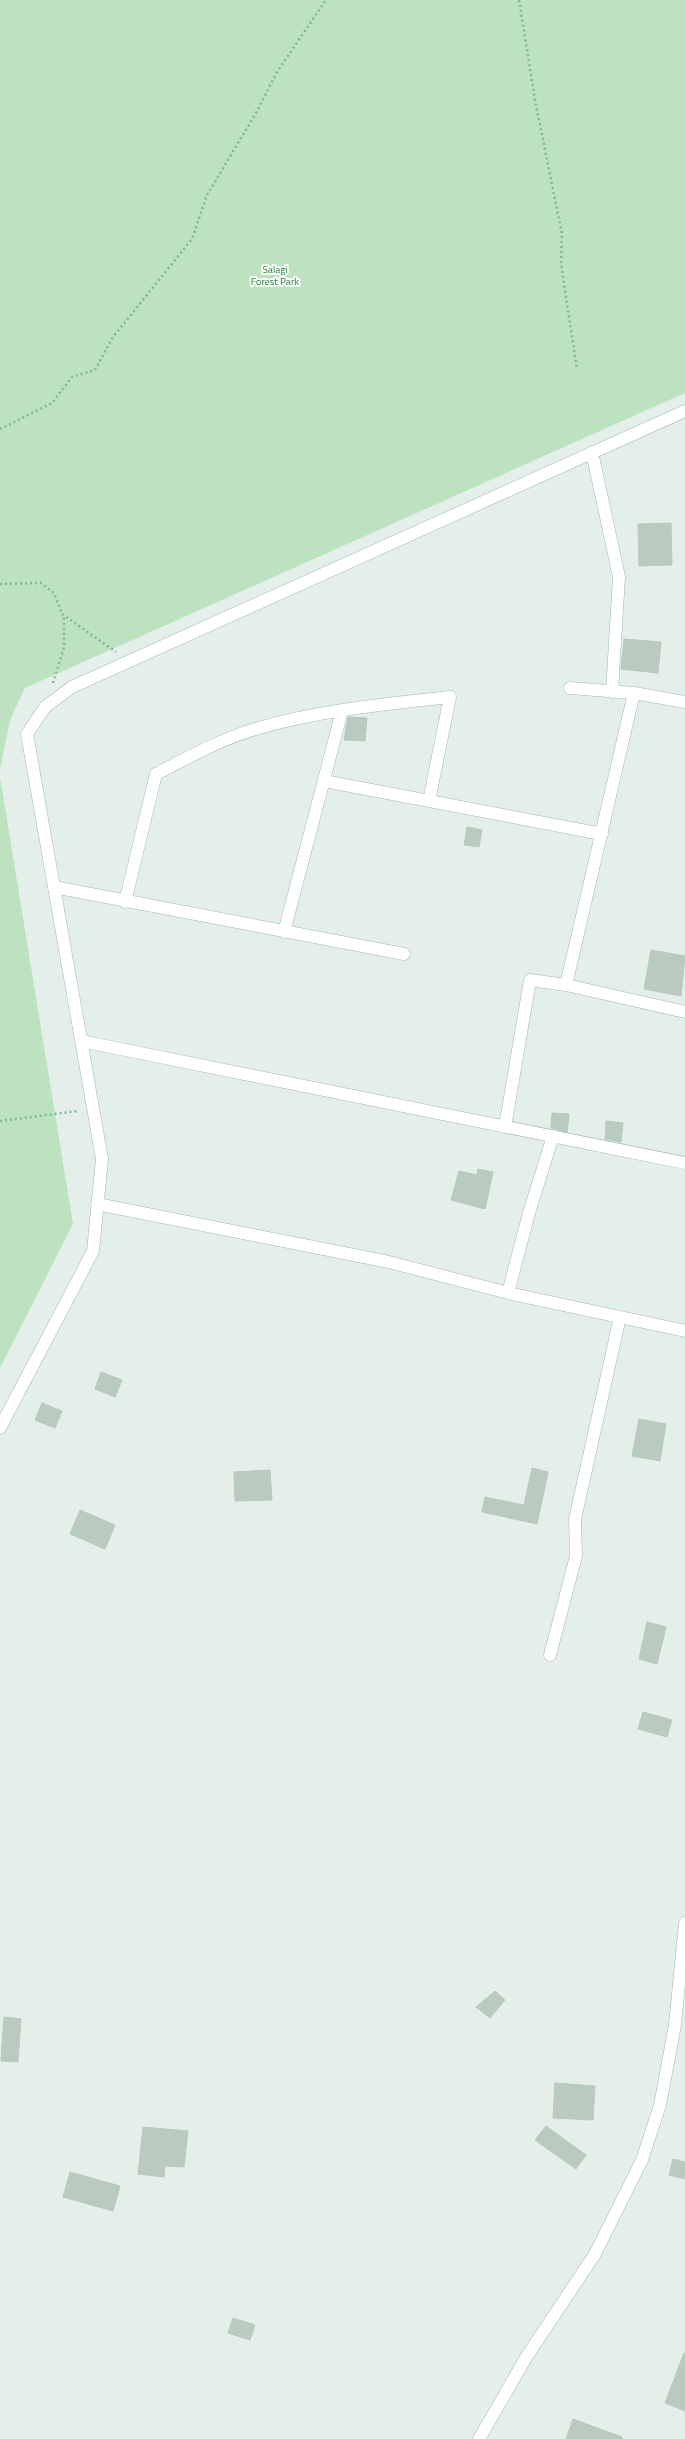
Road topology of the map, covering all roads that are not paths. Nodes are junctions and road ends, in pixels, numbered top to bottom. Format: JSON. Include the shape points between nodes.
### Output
{"nodes":[{"id":1,"x":685,"y":411,"type":"edge"},
{"id":2,"x":592,"y":452,"type":"junction"},
{"id":3,"x":570,"y":688,"type":"dead end"},
{"id":4,"x":612,"y":692,"type":"junction"},
{"id":5,"x":634,"y":693,"type":"junction"},
{"id":6,"x":685,"y":702,"type":"edge"},
{"id":7,"x":342,"y":711,"type":"junction"},
{"id":8,"x":324,"y":781,"type":"junction"},
{"id":9,"x":429,"y":801,"type":"junction"},
{"id":10,"x":602,"y":834,"type":"junction"},
{"id":11,"x":54,"y":887,"type":"junction"},
{"id":12,"x":125,"y":902,"type":"junction"},
{"id":13,"x":284,"y":932,"type":"junction"},
{"id":14,"x":404,"y":954,"type":"dead end"},
{"id":15,"x":566,"y":985,"type":"junction"},
{"id":16,"x":685,"y":1012,"type":"edge"},
{"id":17,"x":81,"y":1041,"type":"junction"},
{"id":18,"x":505,"y":1127,"type":"junction"},
{"id":19,"x":553,"y":1136,"type":"junction"},
{"id":20,"x":685,"y":1164,"type":"edge"},
{"id":21,"x":97,"y":1204,"type":"junction"},
{"id":22,"x":508,"y":1293,"type":"junction"},
{"id":23,"x":620,"y":1317,"type":"junction"},
{"id":24,"x":685,"y":1331,"type":"edge"},
{"id":25,"x":0,"y":1428,"type":"edge"},
{"id":26,"x":550,"y":1655,"type":"dead end"},
{"id":27,"x":685,"y":1924,"type":"edge"},
{"id":28,"x":479,"y":2439,"type":"edge"}],
"edges":[{"from":1,"to":2,"type":"street"},
{"from":2,"to":4,"type":"street","via":[[619,577]]},
{"from":2,"to":11,"type":"street","via":[[72,687],[45,707],[27,734]]},
{"from":3,"to":4,"type":"street"},
{"from":4,"to":5,"type":"street"},
{"from":5,"to":6,"type":"street"},
{"from":5,"to":10,"type":"street"},
{"from":7,"to":8,"type":"street"},
{"from":7,"to":9,"type":"street","via":[[450,697]]},
{"from":7,"to":12,"type":"street","via":[[258,728],[156,774]]},
{"from":8,"to":9,"type":"street"},
{"from":8,"to":13,"type":"street"},
{"from":9,"to":10,"type":"street"},
{"from":10,"to":15,"type":"street"},
{"from":11,"to":12,"type":"street"},
{"from":11,"to":17,"type":"street"},
{"from":12,"to":13,"type":"street"},
{"from":13,"to":14,"type":"street"},
{"from":15,"to":16,"type":"street"},
{"from":15,"to":18,"type":"street","via":[[530,980]]},
{"from":17,"to":18,"type":"street"},
{"from":17,"to":21,"type":"street","via":[[102,1159]]},
{"from":18,"to":19,"type":"street"},
{"from":19,"to":20,"type":"street"},
{"from":19,"to":22,"type":"street"},
{"from":21,"to":22,"type":"street","via":[[389,1262]]},
{"from":21,"to":25,"type":"street","via":[[93,1251]]},
{"from":22,"to":23,"type":"street"},
{"from":23,"to":24,"type":"street"},
{"from":23,"to":26,"type":"street","via":[[575,1519],[576,1556]]},
{"from":27,"to":28,"type":"street","via":[[675,2025],[660,2105],[642,2160],[595,2254],[527,2356]]}]}
